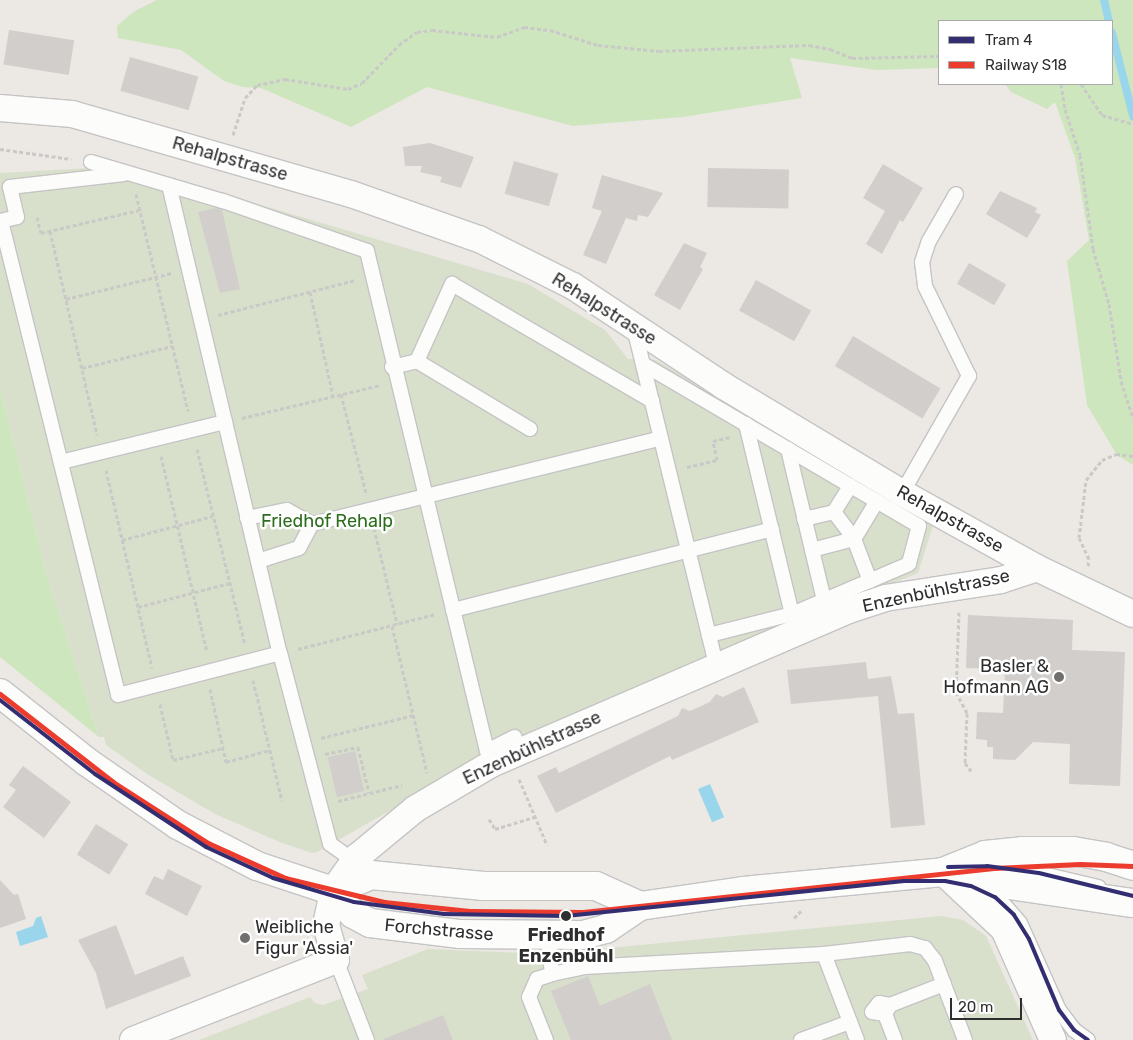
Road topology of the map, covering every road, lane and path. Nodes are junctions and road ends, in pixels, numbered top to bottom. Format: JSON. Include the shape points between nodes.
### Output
{"nodes":[{"id":1,"x":938,"y":56,"type":"edge"},
{"id":2,"x":1061,"y":85,"type":"edge"},
{"id":3,"x":1083,"y":85,"type":"edge"},
{"id":4,"x":0,"y":108,"type":"edge"},
{"id":5,"x":1133,"y":124,"type":"edge"},
{"id":6,"x":0,"y":149,"type":"edge"},
{"id":7,"x":227,"y":157,"type":"junction"},
{"id":8,"x":91,"y":162,"type":"joint"},
{"id":9,"x":131,"y":174,"type":"junction"},
{"id":10,"x":169,"y":185,"type":"junction"},
{"id":11,"x":956,"y":194,"type":"dead end"},
{"id":12,"x":139,"y":210,"type":"junction"},
{"id":13,"x":50,"y":231,"type":"junction"},
{"id":14,"x":41,"y":233,"type":"dead end"},
{"id":15,"x":188,"y":269,"type":"junction"},
{"id":16,"x":372,"y":276,"type":"junction"},
{"id":17,"x":156,"y":277,"type":"junction"},
{"id":18,"x":310,"y":292,"type":"junction"},
{"id":19,"x":66,"y":299,"type":"junction"},
{"id":20,"x":200,"y":320,"type":"junction"},
{"id":21,"x":634,"y":328,"type":"junction"},
{"id":22,"x":172,"y":346,"type":"junction"},
{"id":23,"x":417,"y":361,"type":"junction"},
{"id":24,"x":643,"y":364,"type":"junction"},
{"id":25,"x":392,"y":367,"type":"junction"},
{"id":26,"x":82,"y":368,"type":"junction"},
{"id":27,"x":396,"y":381,"type":"junction"},
{"id":28,"x":333,"y":396,"type":"junction"},
{"id":29,"x":652,"y":401,"type":"junction"},
{"id":30,"x":1133,"y":419,"type":"edge"},
{"id":31,"x":225,"y":422,"type":"junction"},
{"id":32,"x":530,"y":428,"type":"dead end"},
{"id":33,"x":747,"y":429,"type":"junction"},
{"id":34,"x":193,"y":430,"type":"junction"},
{"id":35,"x":661,"y":438,"type":"junction"},
{"id":36,"x":156,"y":439,"type":"junction"},
{"id":37,"x":788,"y":449,"type":"junction"},
{"id":38,"x":101,"y":452,"type":"junction"},
{"id":39,"x":1133,"y":456,"type":"edge"},
{"id":40,"x":61,"y":462,"type":"junction"},
{"id":41,"x":669,"y":471,"type":"junction"},
{"id":42,"x":850,"y":486,"type":"junction"},
{"id":43,"x":902,"y":493,"type":"junction"},
{"id":44,"x":424,"y":496,"type":"junction"},
{"id":45,"x":877,"y":501,"type":"junction"},
{"id":46,"x":834,"y":512,"type":"junction"},
{"id":47,"x":214,"y":516,"type":"junction"},
{"id":48,"x":247,"y":518,"type":"junction"},
{"id":49,"x":804,"y":519,"type":"junction"},
{"id":50,"x":312,"y":524,"type":"junction"},
{"id":51,"x":177,"y":526,"type":"junction"},
{"id":52,"x":772,"y":529,"type":"junction"},
{"id":53,"x":854,"y":539,"type":"junction"},
{"id":54,"x":122,"y":540,"type":"junction"},
{"id":55,"x":688,"y":550,"type":"junction"},
{"id":56,"x":812,"y":550,"type":"junction"},
{"id":57,"x":258,"y":561,"type":"junction"},
{"id":58,"x":1038,"y":568,"type":"junction"},
{"id":59,"x":870,"y":581,"type":"junction"},
{"id":60,"x":230,"y":584,"type":"junction"},
{"id":61,"x":1074,"y":585,"type":"junction"},
{"id":62,"x":960,"y":586,"type":"junction"},
{"id":63,"x":193,"y":593,"type":"junction"},
{"id":64,"x":824,"y":600,"type":"junction"},
{"id":65,"x":138,"y":607,"type":"junction"},
{"id":66,"x":453,"y":610,"type":"junction"},
{"id":67,"x":792,"y":614,"type":"junction"},
{"id":68,"x":1133,"y":614,"type":"edge"},
{"id":69,"x":392,"y":626,"type":"junction"},
{"id":70,"x":709,"y":635,"type":"junction"},
{"id":71,"x":280,"y":654,"type":"junction"},
{"id":72,"x":249,"y":662,"type":"junction"},
{"id":73,"x":716,"y":664,"type":"junction"},
{"id":74,"x":209,"y":672,"type":"junction"},
{"id":75,"x":156,"y":685,"type":"junction"},
{"id":76,"x":0,"y":693,"type":"edge"},
{"id":77,"x":414,"y":715,"type":"junction"},
{"id":78,"x":515,"y":737,"type":"dead end"},
{"id":79,"x":304,"y":742,"type":"junction"},
{"id":80,"x":223,"y":748,"type":"junction"},
{"id":81,"x":270,"y":750,"type":"junction"},
{"id":82,"x":308,"y":758,"type":"junction"},
{"id":83,"x":971,"y":771,"type":"dead end"},
{"id":84,"x":513,"y":773,"type":"dead end"},
{"id":85,"x":429,"y":779,"type":"dead end"},
{"id":86,"x":384,"y":790,"type":"dead end"},
{"id":87,"x":369,"y":794,"type":"junction"},
{"id":88,"x":282,"y":801,"type":"dead end"},
{"id":89,"x":320,"y":805,"type":"junction"},
{"id":90,"x":534,"y":817,"type":"junction"},
{"id":91,"x":489,"y":819,"type":"dead end"},
{"id":92,"x":547,"y":845,"type":"dead end"},
{"id":93,"x":354,"y":862,"type":"junction"},
{"id":94,"x":1133,"y":866,"type":"edge"},
{"id":95,"x":943,"y":872,"type":"junction"},
{"id":96,"x":333,"y":891,"type":"junction"},
{"id":97,"x":1133,"y":896,"type":"edge"},
{"id":98,"x":1133,"y":902,"type":"edge"},
{"id":99,"x":640,"y":906,"type":"junction"},
{"id":100,"x":548,"y":936,"type":"junction"},
{"id":101,"x":824,"y":954,"type":"junction"},
{"id":102,"x":336,"y":960,"type":"junction"},
{"id":103,"x":552,"y":974,"type":"junction"},
{"id":104,"x":944,"y":984,"type":"junction"},
{"id":105,"x":850,"y":1022,"type":"junction"},
{"id":106,"x":133,"y":1040,"type":"edge"},
{"id":107,"x":367,"y":1040,"type":"edge"},
{"id":108,"x":546,"y":1040,"type":"edge"},
{"id":109,"x":802,"y":1040,"type":"edge"},
{"id":110,"x":857,"y":1040,"type":"edge"},
{"id":111,"x":895,"y":1040,"type":"edge"},
{"id":112,"x":965,"y":1040,"type":"edge"},
{"id":113,"x":1053,"y":1040,"type":"edge"},
{"id":114,"x":1088,"y":1040,"type":"edge"}],
"edges":[{"from":1,"to":7,"type":"path","via":[[852,58],[809,45],[659,51],[598,45],[550,30],[524,27],[497,37],[432,30],[416,32],[399,44],[362,82],[348,89],[285,78],[257,85],[245,98]]},
{"from":2,"to":30,"type":"path","via":[[1065,109],[1080,155],[1093,249],[1109,304],[1121,381]]},
{"from":3,"to":5,"type":"path","via":[[1102,114]]},
{"from":4,"to":7,"type":"street","name":"Rehalpstrasse","via":[[72,114]]},
{"from":6,"to":8,"type":"path"},
{"from":7,"to":21,"type":"street","name":"Rehalpstrasse","via":[[350,194],[479,239],[573,286]]},
{"from":8,"to":9,"type":"lane"},
{"from":9,"to":10,"type":"lane"},
{"from":9,"to":12,"type":"path"},
{"from":9,"to":40,"type":"lane","via":[[10,187],[17,217],[1,220]]},
{"from":10,"to":15,"type":"lane"},
{"from":10,"to":16,"type":"lane","via":[[367,251]]},
{"from":11,"to":43,"type":"lane","via":[[929,241],[922,262],[925,286],[969,376]]},
{"from":12,"to":13,"type":"path"},
{"from":12,"to":17,"type":"path"},
{"from":13,"to":14,"type":"path"},
{"from":13,"to":19,"type":"path"},
{"from":15,"to":17,"type":"path"},
{"from":15,"to":20,"type":"lane"},
{"from":16,"to":18,"type":"path"},
{"from":16,"to":25,"type":"lane"},
{"from":17,"to":19,"type":"path"},
{"from":17,"to":22,"type":"path"},
{"from":18,"to":20,"type":"path"},
{"from":18,"to":28,"type":"path"},
{"from":19,"to":26,"type":"path"},
{"from":20,"to":31,"type":"lane"},
{"from":21,"to":24,"type":"lane"},
{"from":21,"to":43,"type":"street","name":"Rehalpstrasse"},
{"from":22,"to":26,"type":"path"},
{"from":22,"to":34,"type":"path"},
{"from":23,"to":25,"type":"lane"},
{"from":23,"to":29,"type":"lane","via":[[452,284]]},
{"from":23,"to":32,"type":"lane"},
{"from":24,"to":29,"type":"lane"},
{"from":24,"to":33,"type":"lane"},
{"from":25,"to":27,"type":"lane"},
{"from":26,"to":38,"type":"path"},
{"from":27,"to":28,"type":"path"},
{"from":27,"to":44,"type":"lane"},
{"from":28,"to":31,"type":"path"},
{"from":29,"to":35,"type":"lane"},
{"from":31,"to":34,"type":"lane"},
{"from":31,"to":48,"type":"lane"},
{"from":33,"to":37,"type":"lane"},
{"from":33,"to":41,"type":"path","via":[[713,441],[717,460]]},
{"from":33,"to":52,"type":"lane"},
{"from":34,"to":36,"type":"lane"},
{"from":34,"to":47,"type":"path"},
{"from":35,"to":41,"type":"lane"},
{"from":35,"to":44,"type":"lane"},
{"from":36,"to":38,"type":"lane"},
{"from":36,"to":51,"type":"path"},
{"from":37,"to":42,"type":"lane"},
{"from":37,"to":49,"type":"lane"},
{"from":38,"to":40,"type":"lane"},
{"from":38,"to":54,"type":"path"},
{"from":39,"to":61,"type":"path","via":[[1116,454],[1102,460],[1086,480],[1079,538],[1089,559],[1087,573]]},
{"from":40,"to":75,"type":"lane","via":[[118,695]]},
{"from":41,"to":55,"type":"lane"},
{"from":42,"to":45,"type":"lane"},
{"from":42,"to":46,"type":"lane"},
{"from":43,"to":58,"type":"street","name":"Rehalpstrasse"},
{"from":44,"to":50,"type":"lane"},
{"from":44,"to":66,"type":"lane"},
{"from":45,"to":53,"type":"lane"},
{"from":45,"to":59,"type":"lane","via":[[920,526],[909,564]]},
{"from":46,"to":49,"type":"lane"},
{"from":46,"to":53,"type":"lane"},
{"from":47,"to":51,"type":"path"},
{"from":47,"to":60,"type":"path"},
{"from":48,"to":50,"type":"lane","via":[[287,510]]},
{"from":48,"to":57,"type":"lane"},
{"from":49,"to":56,"type":"lane"},
{"from":50,"to":57,"type":"lane","via":[[299,548]]},
{"from":51,"to":54,"type":"path"},
{"from":51,"to":63,"type":"path"},
{"from":52,"to":55,"type":"lane"},
{"from":52,"to":67,"type":"lane"},
{"from":53,"to":56,"type":"lane"},
{"from":53,"to":59,"type":"lane"},
{"from":54,"to":65,"type":"path"},
{"from":55,"to":66,"type":"lane"},
{"from":55,"to":70,"type":"lane"},
{"from":56,"to":64,"type":"lane"},
{"from":57,"to":71,"type":"lane"},
{"from":58,"to":61,"type":"street","name":"Rehalpstrasse"},
{"from":58,"to":62,"type":"street","name":"Enzenbühlstrasse","via":[[1001,580]]},
{"from":59,"to":64,"type":"lane"},
{"from":60,"to":63,"type":"path"},
{"from":60,"to":72,"type":"path"},
{"from":61,"to":68,"type":"street","name":"Rehalpstrasse"},
{"from":62,"to":73,"type":"street","name":"Enzenbühlstrasse","via":[[885,598]]},
{"from":62,"to":83,"type":"path","via":[[956,692],[966,713],[965,763]]},
{"from":63,"to":65,"type":"path"},
{"from":63,"to":74,"type":"path"},
{"from":64,"to":67,"type":"lane"},
{"from":65,"to":75,"type":"path"},
{"from":66,"to":69,"type":"path"},
{"from":66,"to":78,"type":"lane","via":[[487,751]]},
{"from":67,"to":70,"type":"lane"},
{"from":69,"to":71,"type":"path"},
{"from":69,"to":77,"type":"path"},
{"from":70,"to":73,"type":"lane"},
{"from":71,"to":72,"type":"lane"},
{"from":71,"to":79,"type":"lane"},
{"from":72,"to":74,"type":"lane"},
{"from":72,"to":81,"type":"path"},
{"from":73,"to":93,"type":"street","name":"Enzenbühlstrasse","via":[[490,764],[415,809]]},
{"from":74,"to":75,"type":"lane"},
{"from":74,"to":80,"type":"path"},
{"from":75,"to":80,"type":"path","via":[[174,760]]},
{"from":76,"to":96,"type":"main road","via":[[87,762],[194,834],[265,869]]},
{"from":77,"to":79,"type":"path"},
{"from":77,"to":85,"type":"path"},
{"from":79,"to":82,"type":"lane"},
{"from":80,"to":81,"type":"path","via":[[226,762]]},
{"from":81,"to":88,"type":"path"},
{"from":82,"to":87,"type":"path","via":[[358,746]]},
{"from":82,"to":89,"type":"lane"},
{"from":84,"to":90,"type":"path","via":[[519,779]]},
{"from":86,"to":87,"type":"path"},
{"from":87,"to":89,"type":"path"},
{"from":89,"to":93,"type":"lane","via":[[330,844]]},
{"from":90,"to":91,"type":"path","via":[[495,829]]},
{"from":90,"to":92,"type":"path"},
{"from":93,"to":96,"type":"street","name":"Enzenbühlstrasse"},
{"from":94,"to":95,"type":"main road","name":"Forchstrasse","via":[[1080,852],[1022,851],[986,855]]},
{"from":95,"to":97,"type":"lane","via":[[1031,872]]},
{"from":95,"to":98,"type":"main road","name":"Forchstrasse","via":[[1009,885]]},
{"from":95,"to":99,"type":"main road","name":"Forchstrasse","via":[[743,891]]},
{"from":95,"to":113,"type":"street","via":[[1004,930]]},
{"from":95,"to":114,"type":"lane","via":[[990,894],[1011,911],[1029,939],[1059,1010],[1074,1030]]},
{"from":96,"to":99,"type":"main road","via":[[371,875],[483,886],[596,886]]},
{"from":96,"to":100,"type":"main road","name":"Forchstrasse","via":[[353,914],[370,923],[460,934]]},
{"from":96,"to":102,"type":"street","name":"Enzenbühlstrasse","via":[[326,925]]},
{"from":99,"to":100,"type":"main road","name":"Forchstrasse","via":[[596,934]]},
{"from":100,"to":103,"type":"lane"},
{"from":101,"to":103,"type":"lane","via":[[585,968]]},
{"from":101,"to":104,"type":"lane","via":[[910,944],[925,948],[935,961]]},
{"from":101,"to":105,"type":"lane"},
{"from":102,"to":106,"type":"street"},
{"from":102,"to":107,"type":"lane"},
{"from":103,"to":108,"type":"lane","via":[[537,979],[529,997]]},
{"from":104,"to":111,"type":"lane","via":[[888,1010]]},
{"from":104,"to":112,"type":"lane"},
{"from":105,"to":109,"type":"lane"},
{"from":105,"to":110,"type":"lane"}]}
